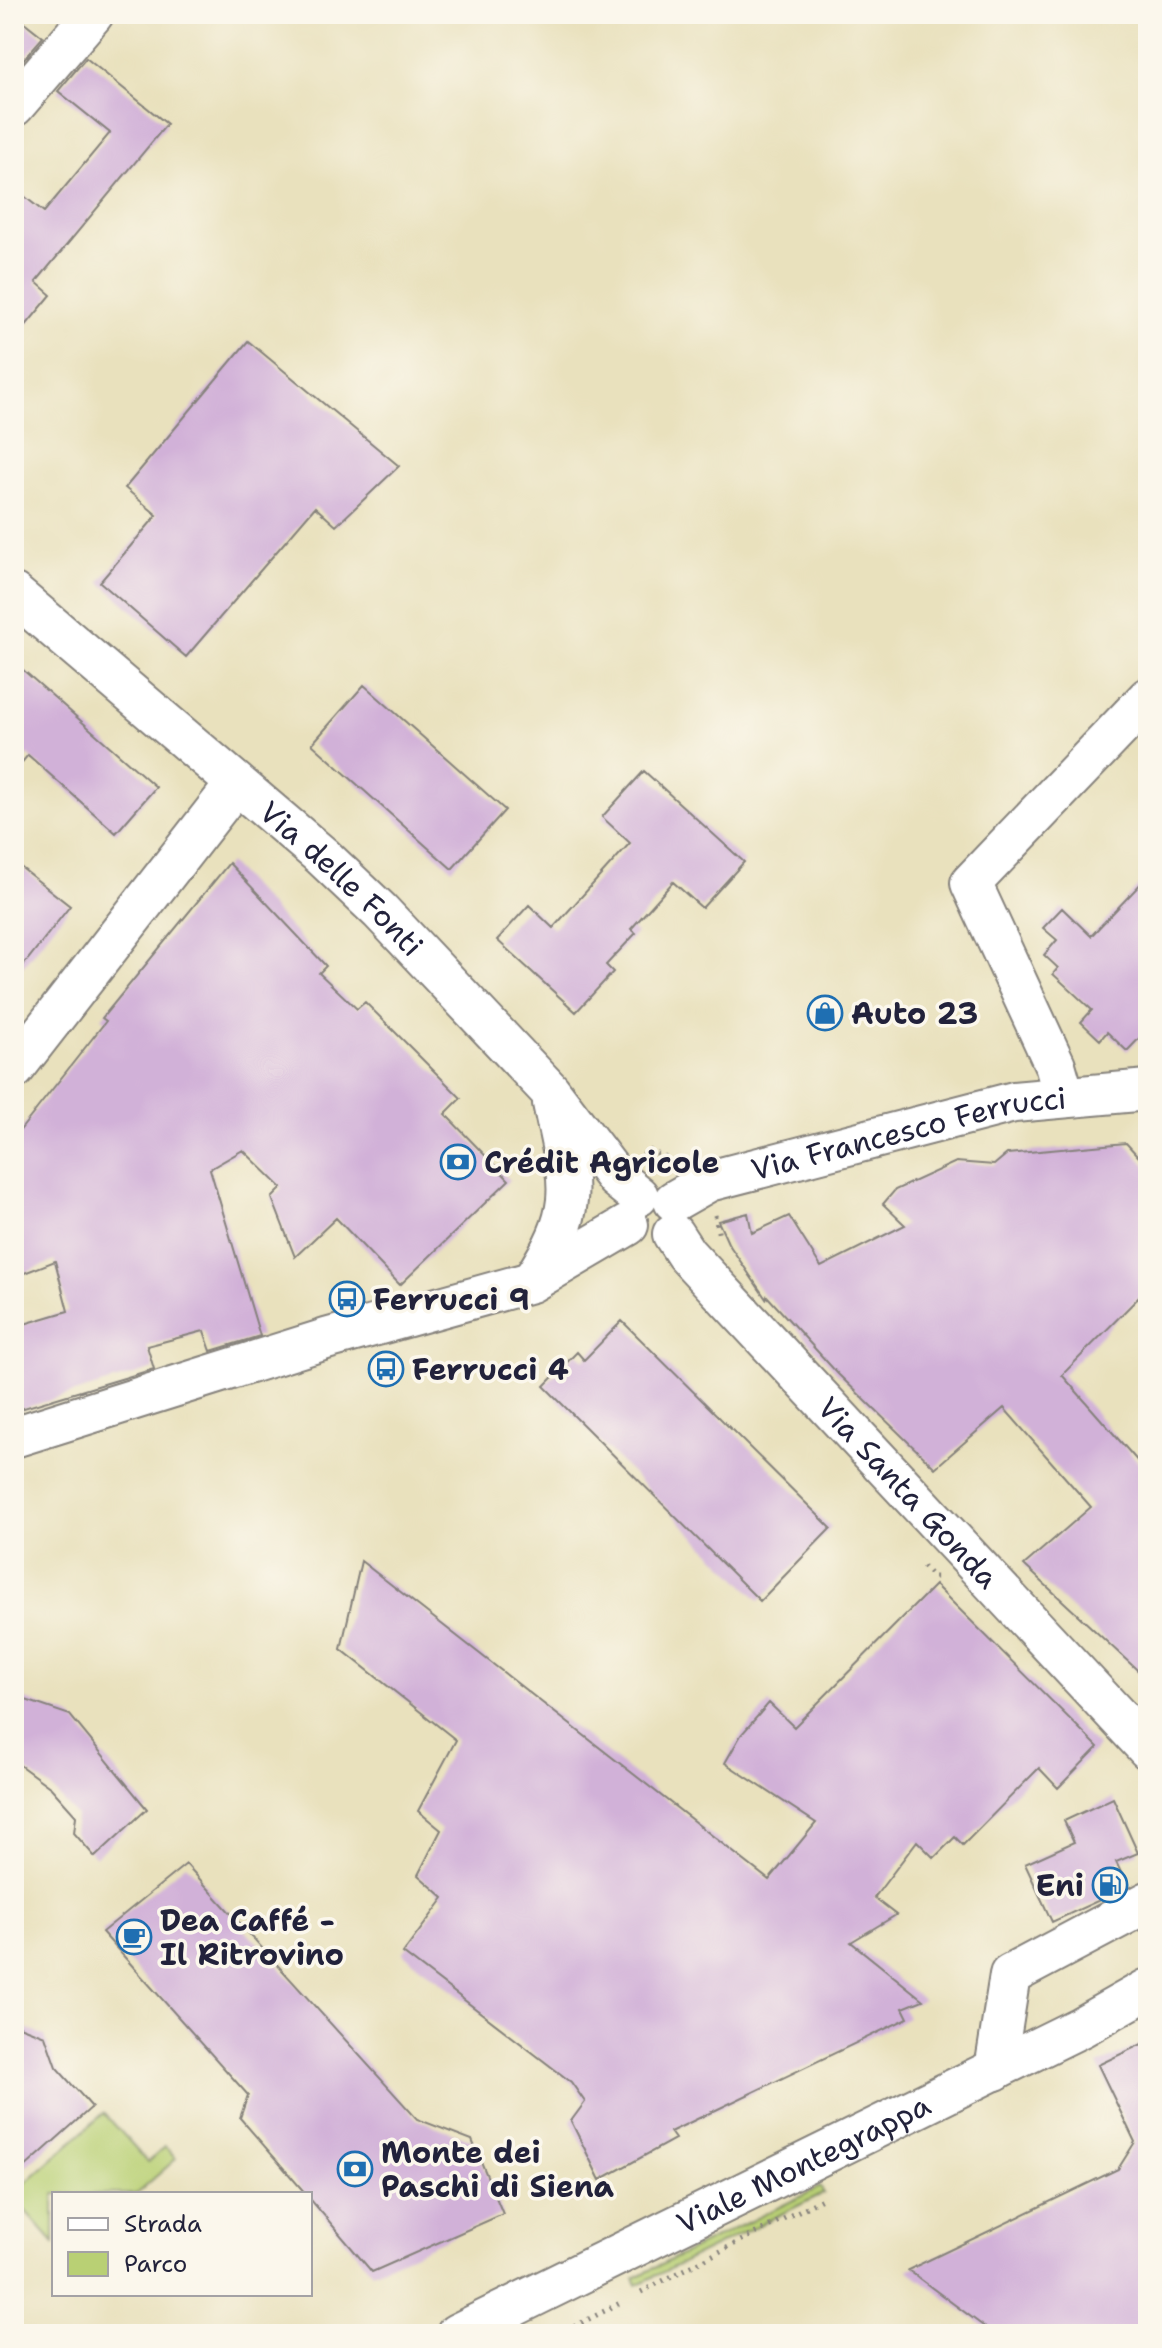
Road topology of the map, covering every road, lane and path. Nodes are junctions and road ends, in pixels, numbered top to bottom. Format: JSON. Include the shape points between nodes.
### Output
{"nodes":[{"id":1,"x":93,"y":14,"type":"edge"},
{"id":2,"x":14,"y":106,"type":"edge"},
{"id":3,"x":14,"y":594,"type":"edge"},
{"id":4,"x":1148,"y":698,"type":"edge"},
{"id":5,"x":236,"y":784,"type":"junction"},
{"id":6,"x":14,"y":1069,"type":"edge"},
{"id":7,"x":1148,"y":1090,"type":"edge"},
{"id":8,"x":550,"y":1091,"type":"junction"},
{"id":9,"x":1064,"y":1096,"type":"junction"},
{"id":10,"x":653,"y":1214,"type":"junction"},
{"id":11,"x":531,"y":1282,"type":"junction"},
{"id":12,"x":14,"y":1437,"type":"edge"},
{"id":13,"x":1145,"y":1741,"type":"edge"},
{"id":14,"x":1148,"y":1902,"type":"edge"},
{"id":15,"x":1148,"y":1989,"type":"edge"},
{"id":16,"x":995,"y":2070,"type":"junction"},
{"id":17,"x":620,"y":2303,"type":"dead end"},
{"id":18,"x":457,"y":2334,"type":"edge"},
{"id":19,"x":560,"y":2334,"type":"edge"}],
"edges":[{"from":1,"to":2,"type":"street"},
{"from":3,"to":5,"type":"street","name":"Via delle Fonti"},
{"from":4,"to":9,"type":"street","via":[[971,883],[1055,1065]]},
{"from":5,"to":6,"type":"street"},
{"from":5,"to":8,"type":"street","name":"Via delle Fonti","via":[[380,911]]},
{"from":7,"to":9,"type":"street","name":"Via Francesco Ferrucci"},
{"from":8,"to":10,"type":"street","name":"Via delle Fonti","via":[[616,1178]]},
{"from":8,"to":11,"type":"street","via":[[569,1199],[556,1245]]},
{"from":9,"to":10,"type":"street","name":"Via Francesco Ferrucci","via":[[1014,1102],[709,1181]]},
{"from":10,"to":11,"type":"street","name":"Via Francesco Ferrucci"},
{"from":10,"to":13,"type":"street","name":"Via Santa Gonda"},
{"from":11,"to":12,"type":"street","name":"Via Francesco Ferrucci","via":[[326,1339]]},
{"from":14,"to":16,"type":"street","via":[[1010,1975]]},
{"from":15,"to":16,"type":"street","name":"Viale Montegrappa"},
{"from":16,"to":18,"type":"street","name":"Viale Montegrappa"},
{"from":17,"to":19,"type":"path"}]}
